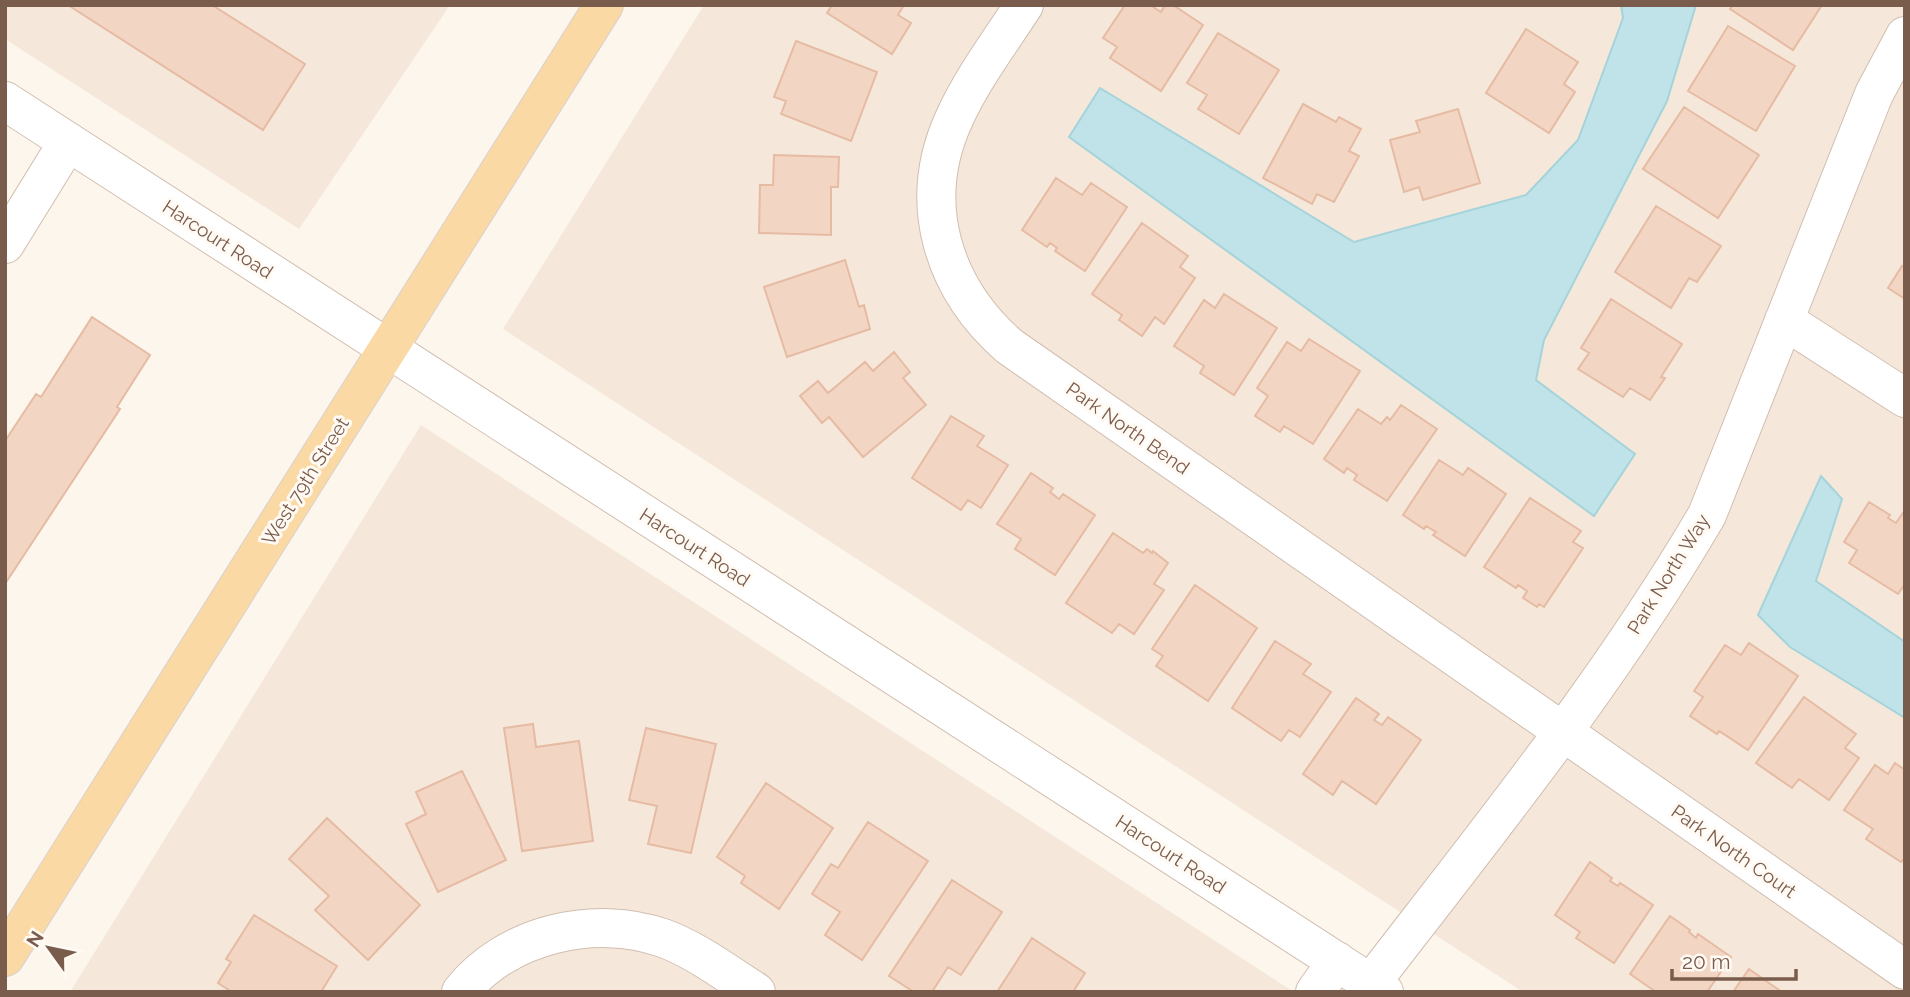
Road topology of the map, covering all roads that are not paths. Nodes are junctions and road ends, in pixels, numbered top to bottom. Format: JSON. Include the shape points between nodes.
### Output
{"nodes":[{"id":1,"x":604,"y":5,"type":"edge"},
{"id":2,"x":1024,"y":5,"type":"edge"},
{"id":3,"x":1905,"y":36,"type":"edge"},
{"id":4,"x":5,"y":101,"type":"edge"},
{"id":5,"x":68,"y":142,"type":"junction"},
{"id":6,"x":5,"y":244,"type":"edge"},
{"id":7,"x":1784,"y":320,"type":"junction"},
{"id":8,"x":388,"y":348,"type":"junction"},
{"id":9,"x":1905,"y":398,"type":"edge"},
{"id":10,"x":1564,"y":731,"type":"junction"},
{"id":11,"x":5,"y":957,"type":"edge"},
{"id":12,"x":1337,"y":961,"type":"junction"},
{"id":13,"x":1905,"y":970,"type":"edge"},
{"id":14,"x":1378,"y":988,"type":"edge"},
{"id":15,"x":461,"y":992,"type":"edge"},
{"id":16,"x":756,"y":992,"type":"edge"},
{"id":17,"x":1315,"y":992,"type":"edge"}],
"edges":[{"from":1,"to":8,"type":"main road","name":"West 79th Street"},
{"from":2,"to":10,"type":"street","name":"Park North Bend","via":[[966,95],[937,172],[938,228],[966,299],[1009,346]]},
{"from":3,"to":7,"type":"street","name":"Park North Way","via":[[1874,94]]},
{"from":4,"to":5,"type":"street","name":"Harcourt Road"},
{"from":5,"to":6,"type":"street"},
{"from":5,"to":8,"type":"street","name":"Harcourt Road"},
{"from":7,"to":9,"type":"street"},
{"from":7,"to":10,"type":"street","name":"Park North Way","via":[[1707,515],[1678,566]]},
{"from":8,"to":11,"type":"main road","name":"West 79th Street"},
{"from":8,"to":12,"type":"street","name":"Harcourt Road"},
{"from":10,"to":13,"type":"street","name":"Park North Court"},
{"from":10,"to":14,"type":"street","name":"Park North Way"},
{"from":12,"to":14,"type":"street","name":"Harcourt Road"},
{"from":12,"to":17,"type":"street"},
{"from":15,"to":16,"type":"street","via":[[500,957],[534,940],[574,930],[612,928],[662,938]]}]}
